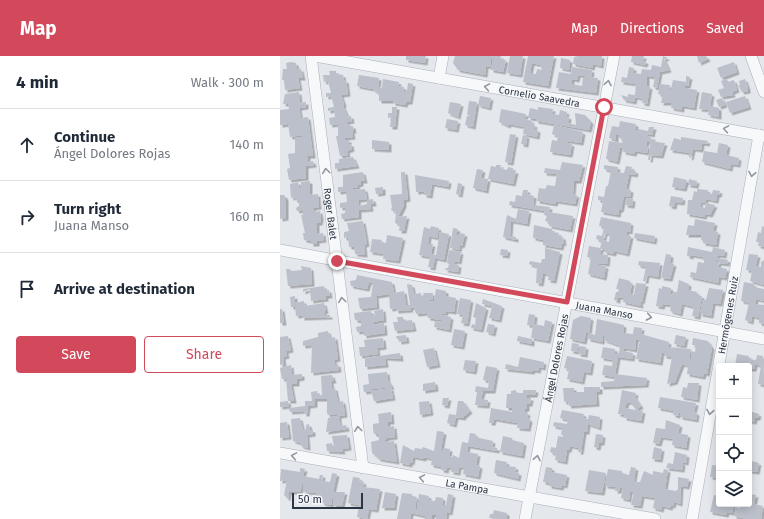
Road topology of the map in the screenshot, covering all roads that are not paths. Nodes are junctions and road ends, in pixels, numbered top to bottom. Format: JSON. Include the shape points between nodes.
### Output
{"nodes":[{"id":1,"x":311,"y":56,"type":"edge"},
{"id":2,"x":315,"y":56,"type":"edge"},
{"id":3,"x":443,"y":56,"type":"edge"},
{"id":4,"x":614,"y":56,"type":"edge"},
{"id":5,"x":751,"y":56,"type":"edge"},
{"id":6,"x":439,"y":78,"type":"junction"},
{"id":7,"x":764,"y":92,"type":"edge"},
{"id":8,"x":604,"y":107,"type":"junction"},
{"id":9,"x":761,"y":136,"type":"edge"},
{"id":10,"x":280,"y":250,"type":"edge"},
{"id":11,"x":337,"y":261,"type":"junction"},
{"id":12,"x":567,"y":302,"type":"junction"},
{"id":13,"x":725,"y":331,"type":"junction"},
{"id":14,"x":764,"y":339,"type":"edge"},
{"id":15,"x":280,"y":453,"type":"edge"},
{"id":16,"x":363,"y":468,"type":"junction"},
{"id":17,"x":530,"y":496,"type":"junction"},
{"id":18,"x":525,"y":519,"type":"edge"},
{"id":19,"x":655,"y":519,"type":"edge"},
{"id":20,"x":692,"y":519,"type":"edge"}],
"edges":[{"from":11,"to":1,"type":"street","name":"Roger Balet","one_way":true},
{"from":2,"to":6,"type":"street","name":"Cornelio Saavedra"},
{"from":3,"to":6,"type":"street"},
{"from":8,"to":4,"type":"street","name":"Ángel Dolores Rojas","one_way":true},
{"from":5,"to":7,"type":"street"},
{"from":8,"to":6,"type":"street","name":"Cornelio Saavedra","one_way":true},
{"from":9,"to":8,"type":"street","name":"Cornelio Saavedra","one_way":true},
{"from":8,"to":12,"type":"street","name":"Ángel Dolores Rojas"},
{"from":9,"to":13,"type":"street","name":"Hermógenes Ruiz","one_way":true},
{"from":10,"to":11,"type":"street","name":"Juana Manso"},
{"from":11,"to":12,"type":"street","name":"Juana Manso"},
{"from":16,"to":11,"type":"street","name":"Roger Balet","one_way":true},
{"from":12,"to":13,"type":"street","name":"Juana Manso","one_way":true},
{"from":17,"to":12,"type":"street","name":"Ángel Dolores Rojas","one_way":true},
{"from":13,"to":14,"type":"street","name":"Juana Manso"},
{"from":13,"to":20,"type":"street","name":"Hermógenes Ruiz","one_way":true},
{"from":16,"to":15,"type":"street","name":"La Pampa","one_way":true},
{"from":17,"to":16,"type":"street","name":"La Pampa","one_way":true},
{"from":17,"to":18,"type":"street","name":"Ángel Dolores Rojas"},
{"from":17,"to":19,"type":"street","name":"La Pampa"}]}
